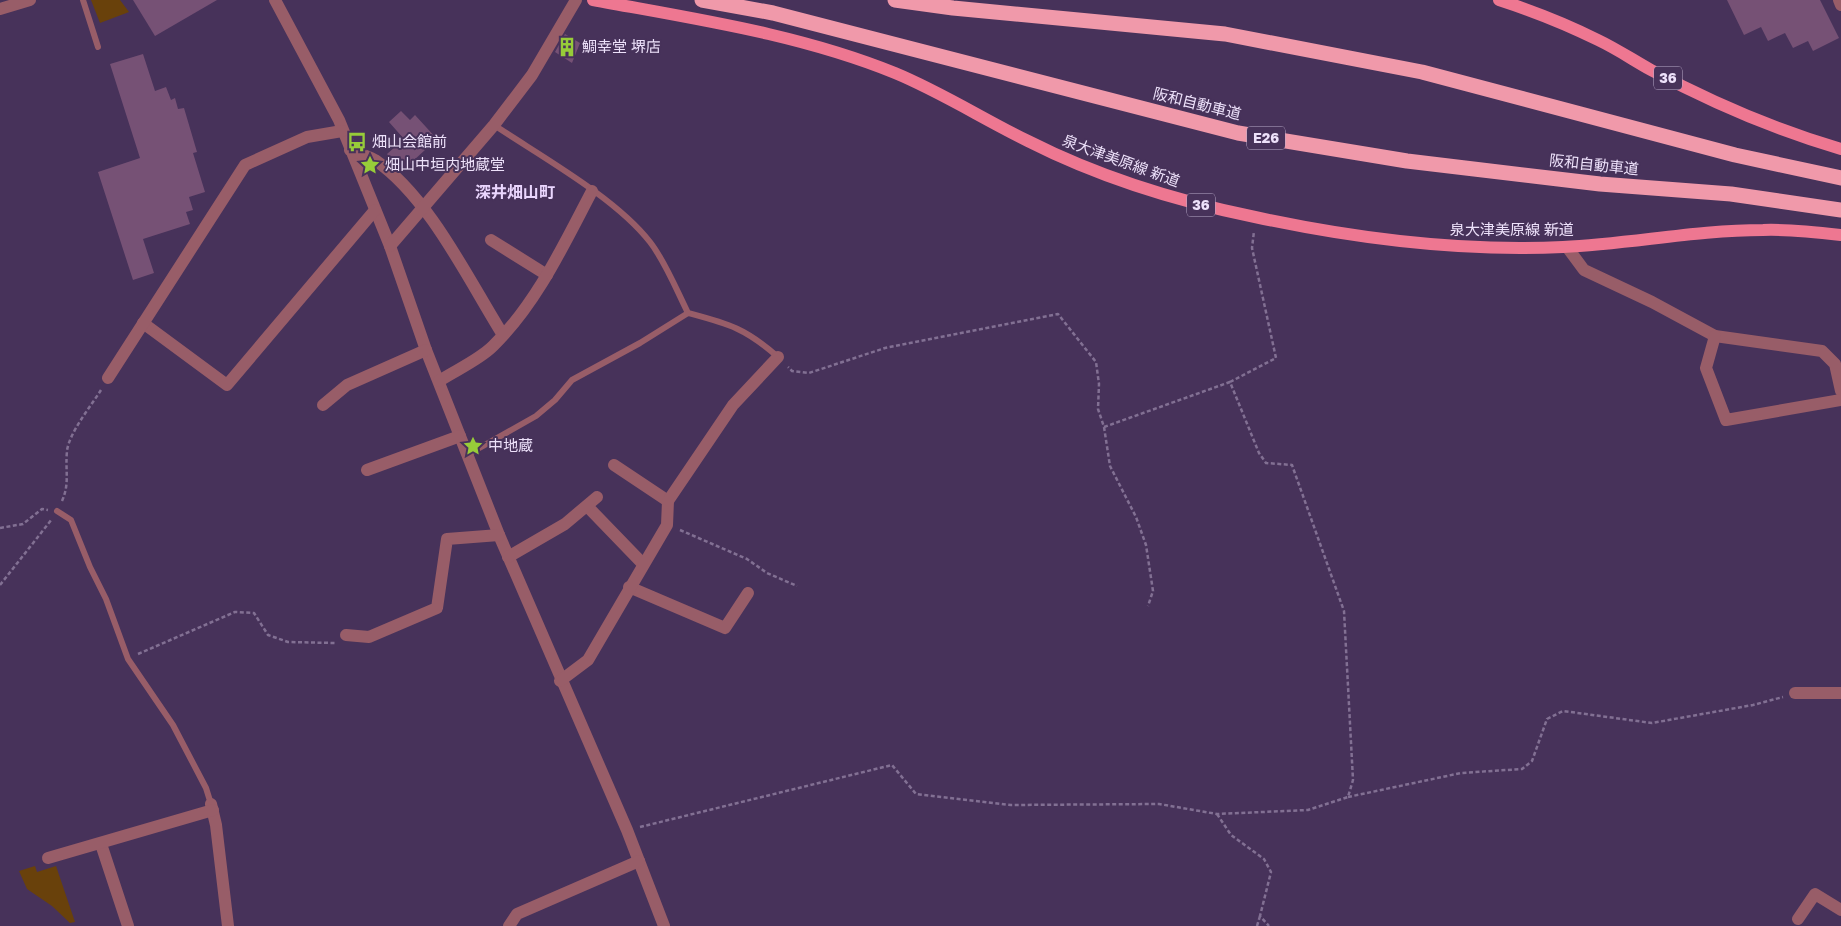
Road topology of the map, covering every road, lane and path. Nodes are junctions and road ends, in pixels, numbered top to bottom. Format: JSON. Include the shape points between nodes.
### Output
{"nodes":[{"id":1,"x":30,"y":0,"type":"edge"},
{"id":2,"x":83,"y":0,"type":"edge"},
{"id":3,"x":275,"y":0,"type":"edge"},
{"id":4,"x":576,"y":0,"type":"edge"},
{"id":5,"x":593,"y":0,"type":"edge"},
{"id":6,"x":702,"y":0,"type":"edge"},
{"id":7,"x":895,"y":0,"type":"edge"},
{"id":8,"x":1499,"y":0,"type":"edge"},
{"id":9,"x":1839,"y":0,"type":"edge"},
{"id":10,"x":1841,"y":5,"type":"edge"},
{"id":11,"x":0,"y":8,"type":"edge"},
{"id":12,"x":98,"y":47,"type":"dead end"},
{"id":13,"x":494,"y":125,"type":"junction"},
{"id":14,"x":342,"y":131,"type":"junction"},
{"id":15,"x":1841,"y":149,"type":"edge"},
{"id":16,"x":350,"y":150,"type":"junction"},
{"id":17,"x":1841,"y":178,"type":"edge"},
{"id":18,"x":592,"y":191,"type":"junction"},
{"id":19,"x":424,"y":206,"type":"junction"},
{"id":20,"x":375,"y":210,"type":"junction"},
{"id":21,"x":1841,"y":210,"type":"edge"},
{"id":22,"x":1256,"y":218,"type":"junction"},
{"id":23,"x":1841,"y":235,"type":"edge"},
{"id":24,"x":491,"y":240,"type":"dead end"},
{"id":25,"x":390,"y":246,"type":"junction"},
{"id":26,"x":1567,"y":247,"type":"junction"},
{"id":27,"x":547,"y":275,"type":"junction"},
{"id":28,"x":688,"y":313,"type":"junction"},
{"id":29,"x":143,"y":323,"type":"junction"},
{"id":30,"x":503,"y":335,"type":"junction"},
{"id":31,"x":1715,"y":336,"type":"junction"},
{"id":32,"x":426,"y":350,"type":"junction"},
{"id":33,"x":778,"y":356,"type":"junction"},
{"id":34,"x":108,"y":378,"type":"joint"},
{"id":35,"x":439,"y":382,"type":"junction"},
{"id":36,"x":1230,"y":382,"type":"junction"},
{"id":37,"x":1841,"y":391,"type":"edge"},
{"id":38,"x":1841,"y":400,"type":"edge"},
{"id":39,"x":323,"y":405,"type":"dead end"},
{"id":40,"x":1104,"y":427,"type":"junction"},
{"id":41,"x":460,"y":436,"type":"junction"},
{"id":42,"x":467,"y":455,"type":"junction"},
{"id":43,"x":614,"y":465,"type":"dead end"},
{"id":44,"x":367,"y":470,"type":"dead end"},
{"id":45,"x":668,"y":501,"type":"junction"},
{"id":46,"x":58,"y":510,"type":"junction"},
{"id":47,"x":667,"y":525,"type":"junction"},
{"id":48,"x":0,"y":528,"type":"edge"},
{"id":49,"x":499,"y":535,"type":"junction"},
{"id":50,"x":508,"y":557,"type":"junction"},
{"id":51,"x":643,"y":564,"type":"junction"},
{"id":52,"x":0,"y":585,"type":"edge"},
{"id":53,"x":797,"y":586,"type":"dead end"},
{"id":54,"x":629,"y":587,"type":"junction"},
{"id":55,"x":748,"y":593,"type":"dead end"},
{"id":56,"x":1148,"y":606,"type":"dead end"},
{"id":57,"x":342,"y":639,"type":"joint"},
{"id":58,"x":128,"y":659,"type":"junction"},
{"id":59,"x":560,"y":681,"type":"junction"},
{"id":60,"x":1841,"y":693,"type":"edge"},
{"id":61,"x":1794,"y":694,"type":"joint"},
{"id":62,"x":1348,"y":797,"type":"junction"},
{"id":63,"x":212,"y":807,"type":"junction"},
{"id":64,"x":1217,"y":814,"type":"junction"},
{"id":65,"x":626,"y":830,"type":"junction"},
{"id":66,"x":101,"y":844,"type":"junction"},
{"id":67,"x":48,"y":858,"type":"dead end"},
{"id":68,"x":639,"y":861,"type":"junction"},
{"id":69,"x":1841,"y":910,"type":"edge"},
{"id":70,"x":1260,"y":916,"type":"junction"},
{"id":71,"x":1798,"y":919,"type":"dead end"},
{"id":72,"x":128,"y":926,"type":"edge"},
{"id":73,"x":228,"y":926,"type":"edge"},
{"id":74,"x":508,"y":926,"type":"edge"},
{"id":75,"x":664,"y":926,"type":"edge"},
{"id":76,"x":1257,"y":926,"type":"edge"},
{"id":77,"x":1269,"y":926,"type":"edge"}],
"edges":[{"from":1,"to":11,"type":"street"},
{"from":2,"to":12,"type":"lane"},
{"from":3,"to":14,"type":"street"},
{"from":4,"to":13,"type":"street","via":[[532,75]]},
{"from":5,"to":22,"type":"main road","name":"泉大津美原線 新道","number":"36","via":[[783,36],[841,52],[899,74],[1028,142],[1080,165],[1147,190]]},
{"from":6,"to":21,"type":"highway","name":"阪和自動車道","number":"E26","via":[[793,18],[1238,133],[1407,161],[1600,184],[1731,194]]},
{"from":7,"to":17,"type":"highway","via":[[1226,34],[1422,72],[1734,154]]},
{"from":8,"to":15,"type":"main road","number":"36","via":[[1542,14],[1591,36],[1652,70],[1796,136]]},
{"from":9,"to":10,"type":"street"},
{"from":13,"to":18,"type":"lane"},
{"from":13,"to":19,"type":"street"},
{"from":14,"to":16,"type":"street"},
{"from":14,"to":29,"type":"street","via":[[307,137],[245,165]]},
{"from":16,"to":19,"type":"street","via":[[373,159]]},
{"from":16,"to":20,"type":"street"},
{"from":18,"to":27,"type":"street"},
{"from":18,"to":28,"type":"lane","via":[[633,222],[652,244]]},
{"from":19,"to":25,"type":"street"},
{"from":19,"to":30,"type":"street"},
{"from":20,"to":25,"type":"street"},
{"from":20,"to":29,"type":"street","via":[[227,385]]},
{"from":22,"to":26,"type":"main road","name":"泉大津美原線 新道","number":"36","via":[[1384,241],[1498,250]]},
{"from":22,"to":36,"type":"path","via":[[1252,248],[1276,358]]},
{"from":23,"to":26,"type":"main road","name":"泉大津美原線 新道","number":"36","via":[[1764,230]]},
{"from":24,"to":27,"type":"street"},
{"from":25,"to":32,"type":"street"},
{"from":26,"to":31,"type":"street","via":[[1584,270]]},
{"from":27,"to":30,"type":"street"},
{"from":28,"to":33,"type":"lane","via":[[734,326],[758,339]]},
{"from":28,"to":42,"type":"lane","via":[[572,380],[536,416]]},
{"from":29,"to":34,"type":"street"},
{"from":30,"to":35,"type":"street","via":[[492,347]]},
{"from":31,"to":37,"type":"street","via":[[1822,351],[1835,364]]},
{"from":31,"to":38,"type":"street","via":[[1706,368],[1726,420]]},
{"from":32,"to":35,"type":"street"},
{"from":32,"to":39,"type":"street","via":[[347,386]]},
{"from":33,"to":40,"type":"path","via":[[792,371],[809,374],[885,348],[1058,314],[1096,362],[1098,409]]},
{"from":33,"to":45,"type":"street","via":[[733,405]]},
{"from":34,"to":46,"type":"path","via":[[70,440],[67,451],[68,489]]},
{"from":35,"to":41,"type":"street"},
{"from":36,"to":40,"type":"path"},
{"from":36,"to":62,"type":"path","via":[[1259,454],[1266,463],[1292,465],[1344,612],[1353,780]]},
{"from":40,"to":56,"type":"path","via":[[1110,466],[1136,517],[1146,545],[1153,591]]},
{"from":41,"to":42,"type":"street"},
{"from":41,"to":44,"type":"street"},
{"from":42,"to":49,"type":"street"},
{"from":43,"to":45,"type":"street"},
{"from":45,"to":47,"type":"street"},
{"from":46,"to":48,"type":"path","via":[[42,509],[23,524]]},
{"from":46,"to":52,"type":"path"},
{"from":46,"to":58,"type":"lane","via":[[71,520]]},
{"from":47,"to":51,"type":"street"},
{"from":47,"to":53,"type":"path","via":[[747,559],[767,573]]},
{"from":49,"to":50,"type":"street"},
{"from":49,"to":57,"type":"street","via":[[448,539],[437,608],[369,637]]},
{"from":50,"to":51,"type":"street","via":[[566,524],[592,502]]},
{"from":50,"to":59,"type":"street"},
{"from":51,"to":54,"type":"street"},
{"from":54,"to":55,"type":"street","via":[[725,628]]},
{"from":54,"to":59,"type":"street","via":[[588,660]]},
{"from":57,"to":58,"type":"path","via":[[288,642],[268,635],[254,613],[235,612]]},
{"from":58,"to":63,"type":"lane","via":[[173,726],[206,788]]},
{"from":59,"to":65,"type":"street"},
{"from":60,"to":61,"type":"street"},
{"from":61,"to":62,"type":"path","via":[[1753,705],[1652,723],[1562,711],[1547,719],[1532,761],[1522,769],[1461,773]]},
{"from":62,"to":64,"type":"path","via":[[1308,810]]},
{"from":63,"to":66,"type":"street"},
{"from":63,"to":73,"type":"street"},
{"from":64,"to":65,"type":"path","via":[[1159,804],[1011,805],[916,794],[892,765]]},
{"from":64,"to":70,"type":"path","via":[[1231,835],[1264,859],[1271,872]]},
{"from":65,"to":68,"type":"street"},
{"from":66,"to":67,"type":"street"},
{"from":66,"to":72,"type":"street"},
{"from":68,"to":74,"type":"street","via":[[517,914]]},
{"from":68,"to":75,"type":"street"},
{"from":69,"to":71,"type":"street","via":[[1815,894]]},
{"from":70,"to":76,"type":"path"},
{"from":70,"to":77,"type":"path"}]}
